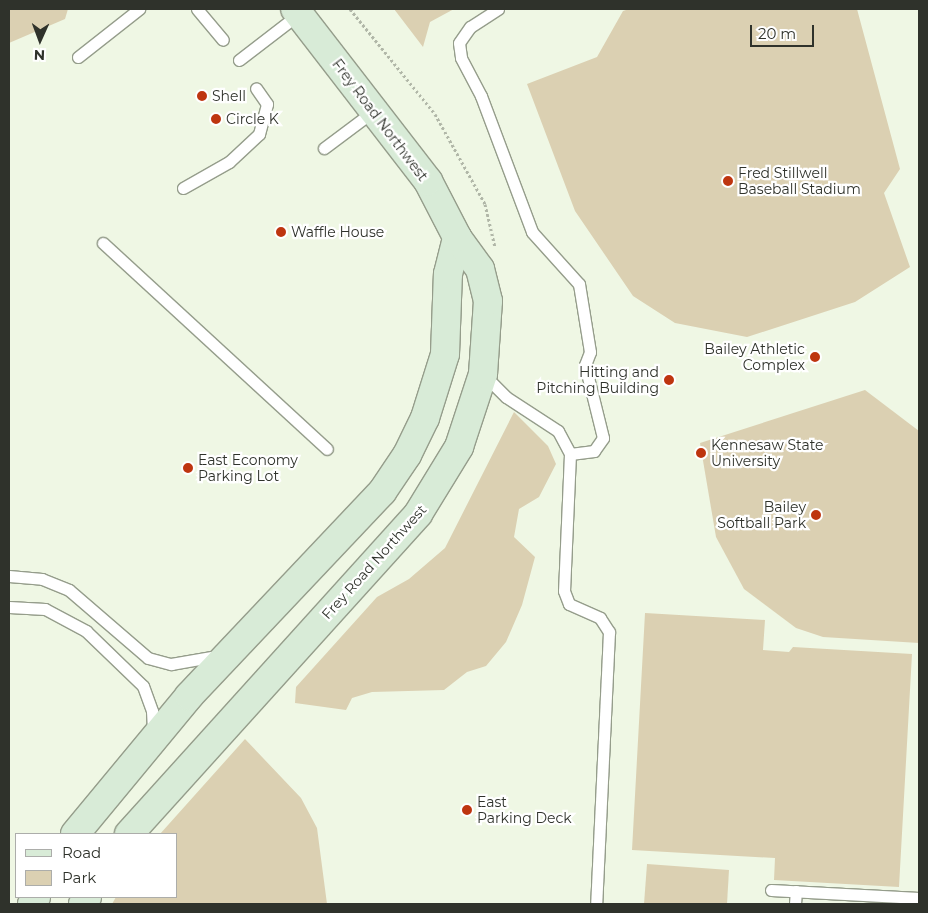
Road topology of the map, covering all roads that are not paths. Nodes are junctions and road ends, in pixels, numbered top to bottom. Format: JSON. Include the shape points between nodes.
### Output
{"nodes":[{"id":1,"x":139,"y":9,"type":"edge"},
{"id":2,"x":197,"y":9,"type":"edge"},
{"id":3,"x":498,"y":9,"type":"edge"},
{"id":4,"x":297,"y":11,"type":"edge"},
{"id":5,"x":223,"y":40,"type":"dead end"},
{"id":6,"x":78,"y":57,"type":"dead end"},
{"id":7,"x":240,"y":60,"type":"dead end"},
{"id":8,"x":256,"y":88,"type":"dead end"},
{"id":9,"x":375,"y":110,"type":"junction"},
{"id":10,"x":324,"y":148,"type":"dead end"},
{"id":11,"x":183,"y":188,"type":"dead end"},
{"id":12,"x":457,"y":237,"type":"junction"},
{"id":13,"x":103,"y":243,"type":"dead end"},
{"id":14,"x":483,"y":374,"type":"junction"},
{"id":15,"x":327,"y":449,"type":"dead end"},
{"id":16,"x":570,"y":454,"type":"junction"},
{"id":17,"x":9,"y":576,"type":"edge"},
{"id":18,"x":9,"y":607,"type":"edge"},
{"id":19,"x":231,"y":651,"type":"junction"},
{"id":20,"x":151,"y":740,"type":"junction"},
{"id":21,"x":76,"y":833,"type":"edge"},
{"id":22,"x":130,"y":833,"type":"edge"},
{"id":23,"x":771,"y":890,"type":"dead end"},
{"id":24,"x":796,"y":891,"type":"junction"},
{"id":25,"x":919,"y":898,"type":"edge"},
{"id":26,"x":596,"y":904,"type":"edge"},
{"id":27,"x":795,"y":904,"type":"edge"}],
"edges":[{"from":1,"to":6,"type":"lane"},
{"from":2,"to":5,"type":"lane"},
{"from":3,"to":16,"type":"lane","via":[[470,27],[459,43],[460,58],[481,96],[532,232],[579,284],[590,352],[585,365],[603,438],[594,450]]},
{"from":4,"to":7,"type":"lane"},
{"from":4,"to":9,"type":"main road","name":"Frey Road Northwest"},
{"from":8,"to":11,"type":"lane","via":[[267,104],[259,134],[229,162]]},
{"from":9,"to":10,"type":"lane"},
{"from":9,"to":12,"type":"main road","name":"Frey Road Northwest","via":[[428,181]]},
{"from":12,"to":14,"type":"main road","name":"Frey Road Northwest","via":[[486,285]]},
{"from":12,"to":19,"type":"main road","via":[[448,274],[445,354],[425,418],[407,455],[370,506]]},
{"from":13,"to":15,"type":"lane"},
{"from":14,"to":16,"type":"lane","via":[[506,397],[558,431]]},
{"from":14,"to":22,"type":"main road","name":"Frey Road Northwest","via":[[459,447],[418,514]]},
{"from":16,"to":26,"type":"lane","via":[[564,591],[569,604],[600,618],[609,632]]},
{"from":17,"to":19,"type":"lane","via":[[42,580],[69,590],[137,651],[158,662],[187,664]]},
{"from":18,"to":20,"type":"lane","via":[[45,608],[71,620],[135,676],[152,711]]},
{"from":19,"to":20,"type":"main road"},
{"from":20,"to":21,"type":"main road"},
{"from":23,"to":24,"type":"lane"},
{"from":24,"to":25,"type":"lane"},
{"from":24,"to":27,"type":"lane"}]}
